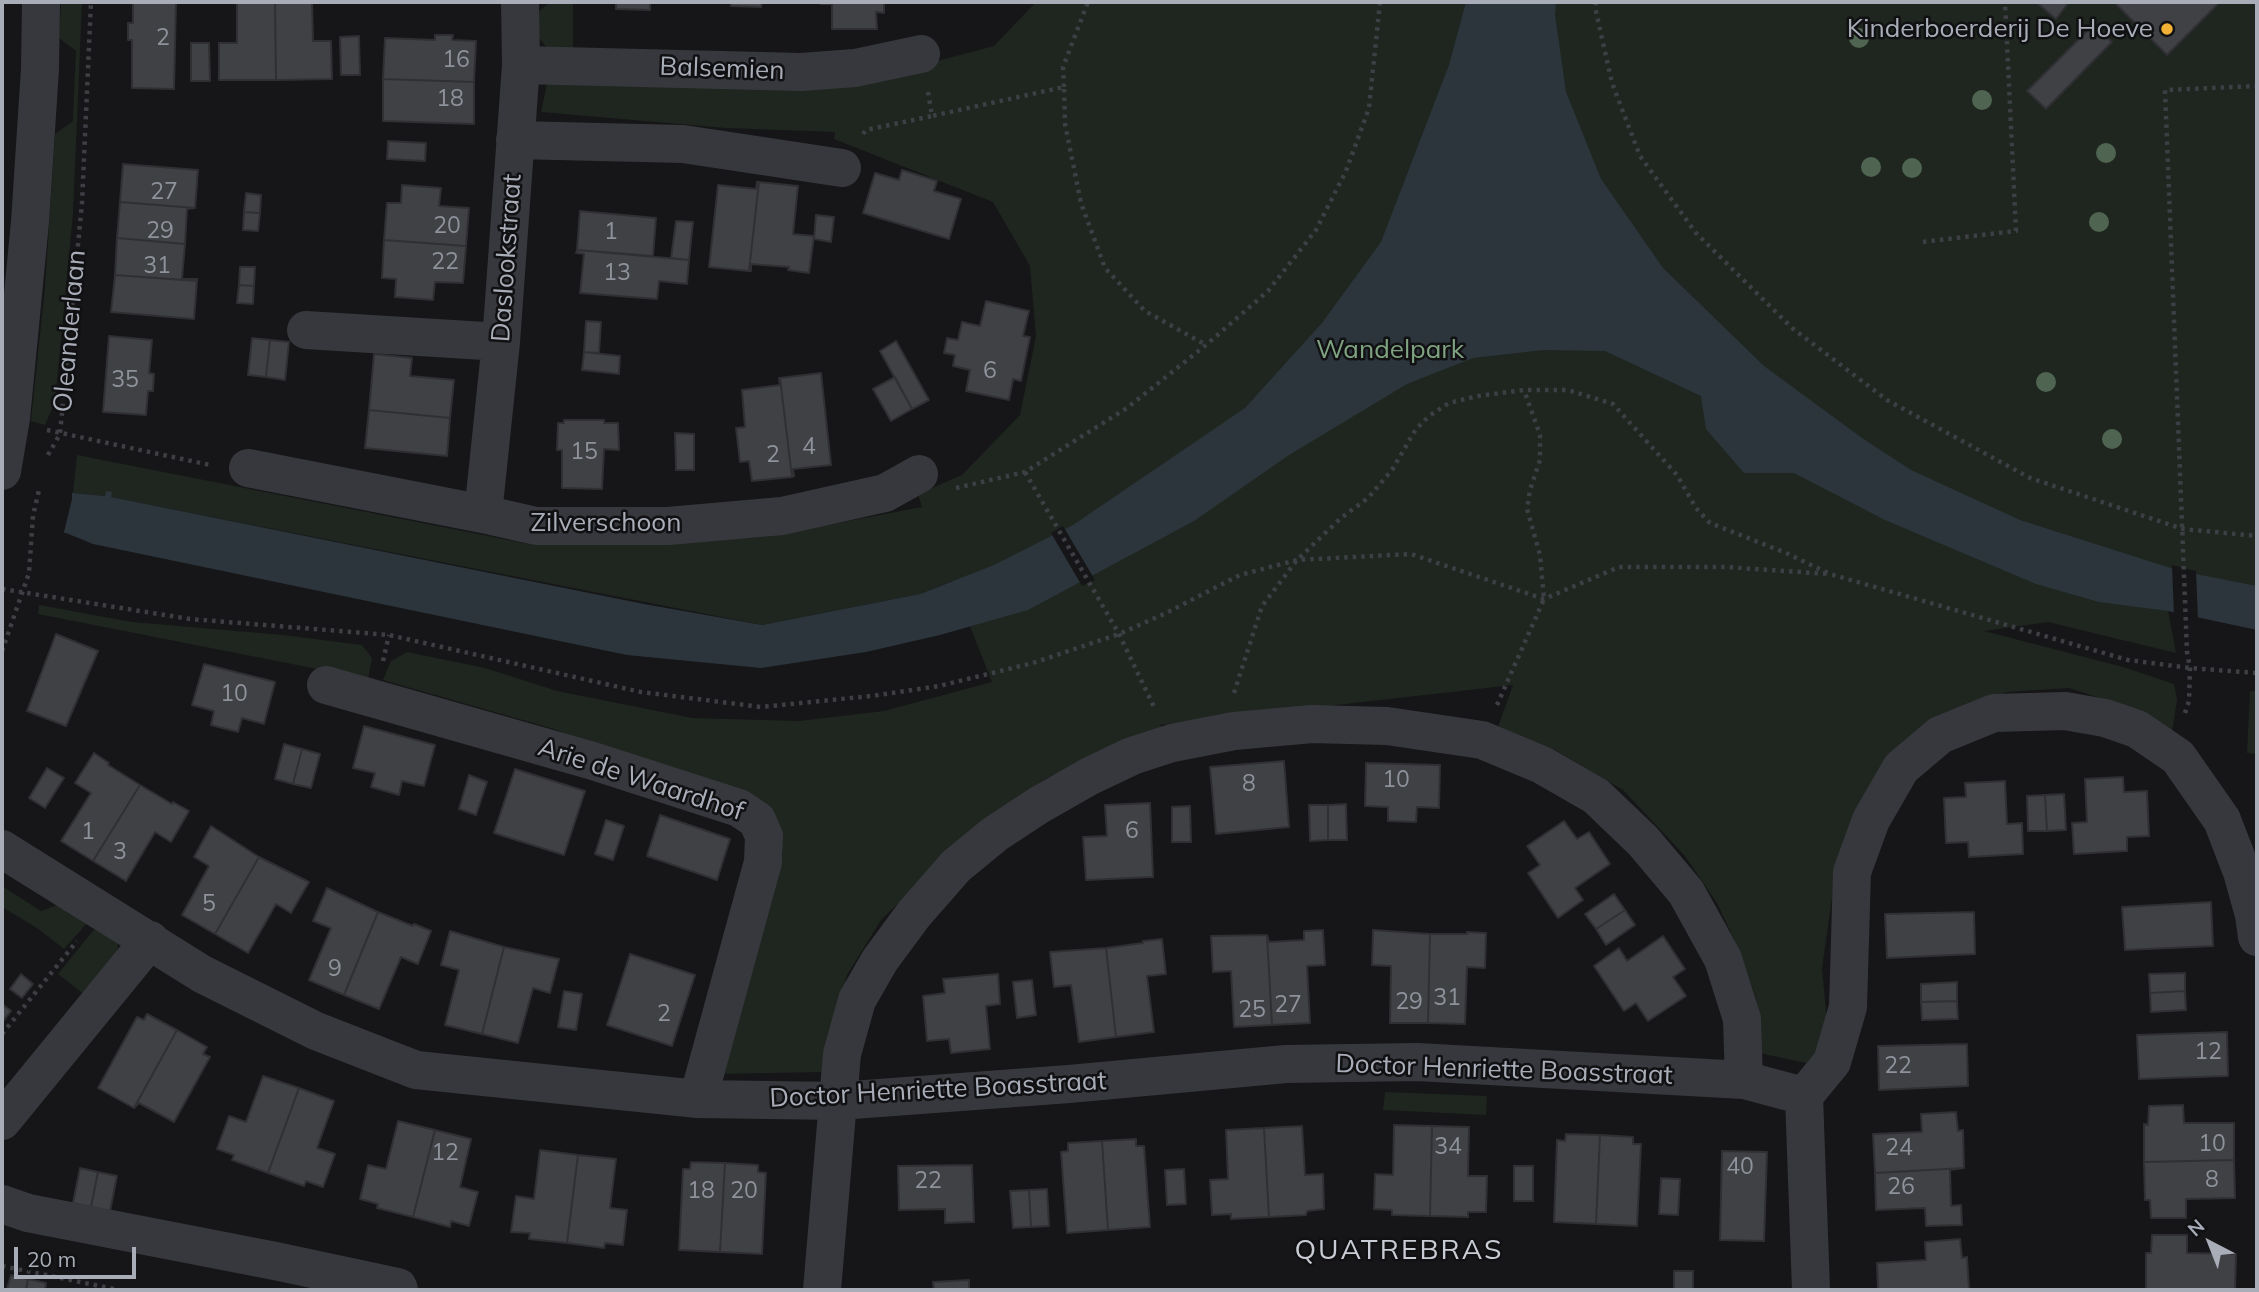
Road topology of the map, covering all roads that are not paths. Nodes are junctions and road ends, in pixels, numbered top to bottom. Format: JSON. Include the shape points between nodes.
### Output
{"nodes":[{"id":1,"x":41,"y":2,"type":"edge"},
{"id":2,"x":520,"y":2,"type":"edge"},
{"id":3,"x":921,"y":54,"type":"road end"},
{"id":4,"x":521,"y":65,"type":"junction"},
{"id":5,"x":515,"y":140,"type":"junction"},
{"id":6,"x":842,"y":168,"type":"road end"},
{"id":7,"x":306,"y":330,"type":"dead end"},
{"id":8,"x":502,"y":342,"type":"junction"},
{"id":9,"x":5,"y":437,"type":"edge"},
{"id":10,"x":248,"y":468,"type":"road end"},
{"id":11,"x":919,"y":474,"type":"road end"},
{"id":12,"x":484,"y":514,"type":"junction"},
{"id":13,"x":326,"y":685,"type":"dead end"},
{"id":14,"x":2,"y":849,"type":"edge"},
{"id":15,"x":2257,"y":937,"type":"edge"},
{"id":16,"x":149,"y":940,"type":"junction"},
{"id":17,"x":1744,"y":1080,"type":"junction"},
{"id":18,"x":1804,"y":1096,"type":"junction"},
{"id":19,"x":698,"y":1099,"type":"junction"},
{"id":20,"x":839,"y":1101,"type":"junction"},
{"id":21,"x":2,"y":1121,"type":"edge"},
{"id":22,"x":2,"y":1204,"type":"edge"},
{"id":23,"x":399,"y":1290,"type":"edge"},
{"id":24,"x":822,"y":1290,"type":"edge"},
{"id":25,"x":1811,"y":1290,"type":"edge"}],
"edges":[{"from":1,"to":9,"type":"street","name":"Oleanderlaan","via":[[30,222]]},
{"from":2,"to":4,"type":"street","name":"Daslookstraat"},
{"from":3,"to":4,"type":"street","name":"Balsemien","via":[[855,68],[801,72]]},
{"from":4,"to":5,"type":"street","name":"Daslookstraat"},
{"from":5,"to":6,"type":"street","via":[[683,144]]},
{"from":5,"to":8,"type":"street","name":"Daslookstraat"},
{"from":7,"to":8,"type":"street"},
{"from":8,"to":12,"type":"street","name":"Daslookstraat"},
{"from":10,"to":12,"type":"street","name":"Zilverschoon"},
{"from":11,"to":12,"type":"street","name":"Zilverschoon","via":[[885,492],[769,517],[668,526],[536,526]]},
{"from":13,"to":19,"type":"street","name":"Arie de Waardhof","via":[[593,761],[739,808],[757,820],[764,836],[763,862]]},
{"from":14,"to":16,"type":"street","name":"Doctor Henriette Boasstraat"},
{"from":15,"to":18,"type":"street","via":[[2242,872],[2222,820],[2178,757],[2137,729],[2105,718],[2065,711],[1994,713],[1940,734],[1901,768],[1871,820],[1852,872],[1848,1007],[1832,1062]]},
{"from":16,"to":19,"type":"street","name":"Doctor Henriette Boasstraat","via":[[202,974],[316,1031],[416,1070]]},
{"from":16,"to":21,"type":"street"},
{"from":17,"to":18,"type":"street","name":"Doctor Henriette Boasstraat"},
{"from":17,"to":20,"type":"street","name":"Doctor Henriette Boasstraat","via":[[1417,1062],[1299,1064]]},
{"from":17,"to":20,"type":"street","via":[[1742,1019],[1723,959],[1686,892],[1643,841],[1596,796],[1542,765],[1482,740],[1387,726],[1312,724],[1234,731],[1132,756],[995,834],[956,866],[880,960],[857,1000],[842,1054]]},
{"from":18,"to":25,"type":"street"},
{"from":19,"to":20,"type":"street","name":"Doctor Henriette Boasstraat"},
{"from":20,"to":24,"type":"street"},
{"from":22,"to":23,"type":"street"}]}
